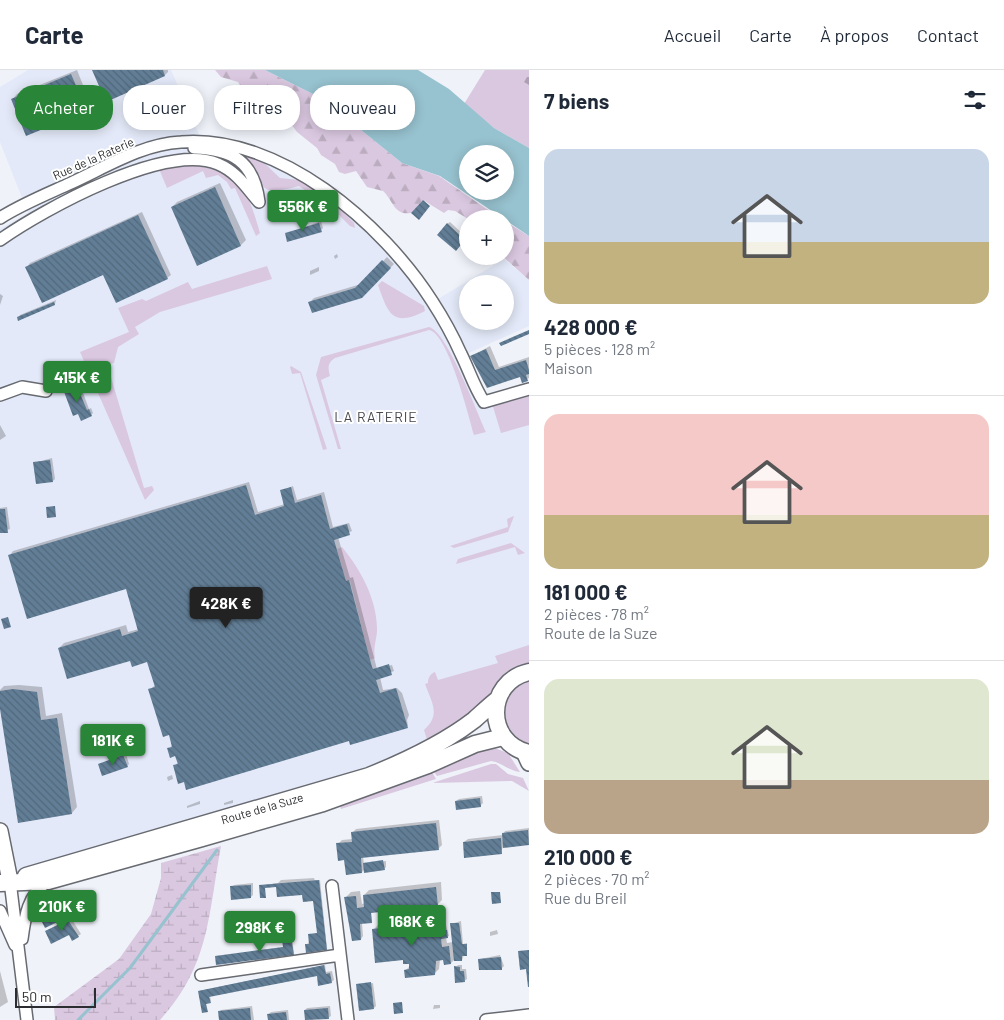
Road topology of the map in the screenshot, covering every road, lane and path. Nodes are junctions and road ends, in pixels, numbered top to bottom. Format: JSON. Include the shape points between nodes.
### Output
{"nodes":[{"id":1,"x":144,"y":155,"type":"dead end"},
{"id":2,"x":0,"y":218,"type":"edge"},
{"id":3,"x":0,"y":240,"type":"edge"},
{"id":4,"x":529,"y":389,"type":"edge"},
{"id":5,"x":46,"y":391,"type":"dead end"},
{"id":6,"x":0,"y":396,"type":"edge"},
{"id":7,"x":529,"y":672,"type":"edge"},
{"id":8,"x":498,"y":700,"type":"junction"},
{"id":9,"x":503,"y":737,"type":"junction"},
{"id":10,"x":527,"y":756,"type":"edge"},
{"id":11,"x":0,"y":831,"type":"edge"},
{"id":12,"x":48,"y":881,"type":"junction"},
{"id":13,"x":5,"y":882,"type":"edge"},
{"id":14,"x":332,"y":886,"type":"dead end"},
{"id":15,"x":0,"y":911,"type":"edge"},
{"id":16,"x":340,"y":954,"type":"junction"},
{"id":17,"x":20,"y":955,"type":"junction"},
{"id":18,"x":201,"y":976,"type":"dead end"},
{"id":19,"x":529,"y":1015,"type":"edge"},
{"id":20,"x":27,"y":1020,"type":"edge"},
{"id":21,"x":348,"y":1020,"type":"edge"},
{"id":22,"x":486,"y":1020,"type":"edge"}],
"edges":[{"from":1,"to":3,"type":"street","name":"Rue de la Raterie","via":[[196,148],[230,154],[251,172],[259,202],[230,170],[205,160],[183,158],[148,167],[99,186],[33,218]]},
{"from":2,"to":4,"type":"street","name":"Rue de la Raterie","via":[[151,148],[195,141],[224,143],[251,150],[314,183],[343,204],[388,246],[433,302],[484,402]]},
{"from":5,"to":6,"type":"street","via":[[22,387]]},
{"from":7,"to":8,"type":"main road","name":"Route de la Suze","via":[[511,680]]},
{"from":8,"to":9,"type":"main road","via":[[496,719]]},
{"from":8,"to":13,"type":"main road","name":"Route de la Suze","via":[[442,741],[413,758],[369,776]]},
{"from":9,"to":10,"type":"main road"},
{"from":9,"to":12,"type":"main road","name":"Route de la Suze","via":[[475,744],[323,803]]},
{"from":11,"to":13,"type":"street"},
{"from":12,"to":13,"type":"main road","name":"Route de la Suze"},
{"from":12,"to":17,"type":"street","via":[[40,887],[28,908]]},
{"from":13,"to":17,"type":"street"},
{"from":14,"to":16,"type":"street"},
{"from":15,"to":17,"type":"street"},
{"from":16,"to":18,"type":"street"},
{"from":16,"to":21,"type":"street"},
{"from":17,"to":20,"type":"street"},
{"from":19,"to":22,"type":"street"}]}
